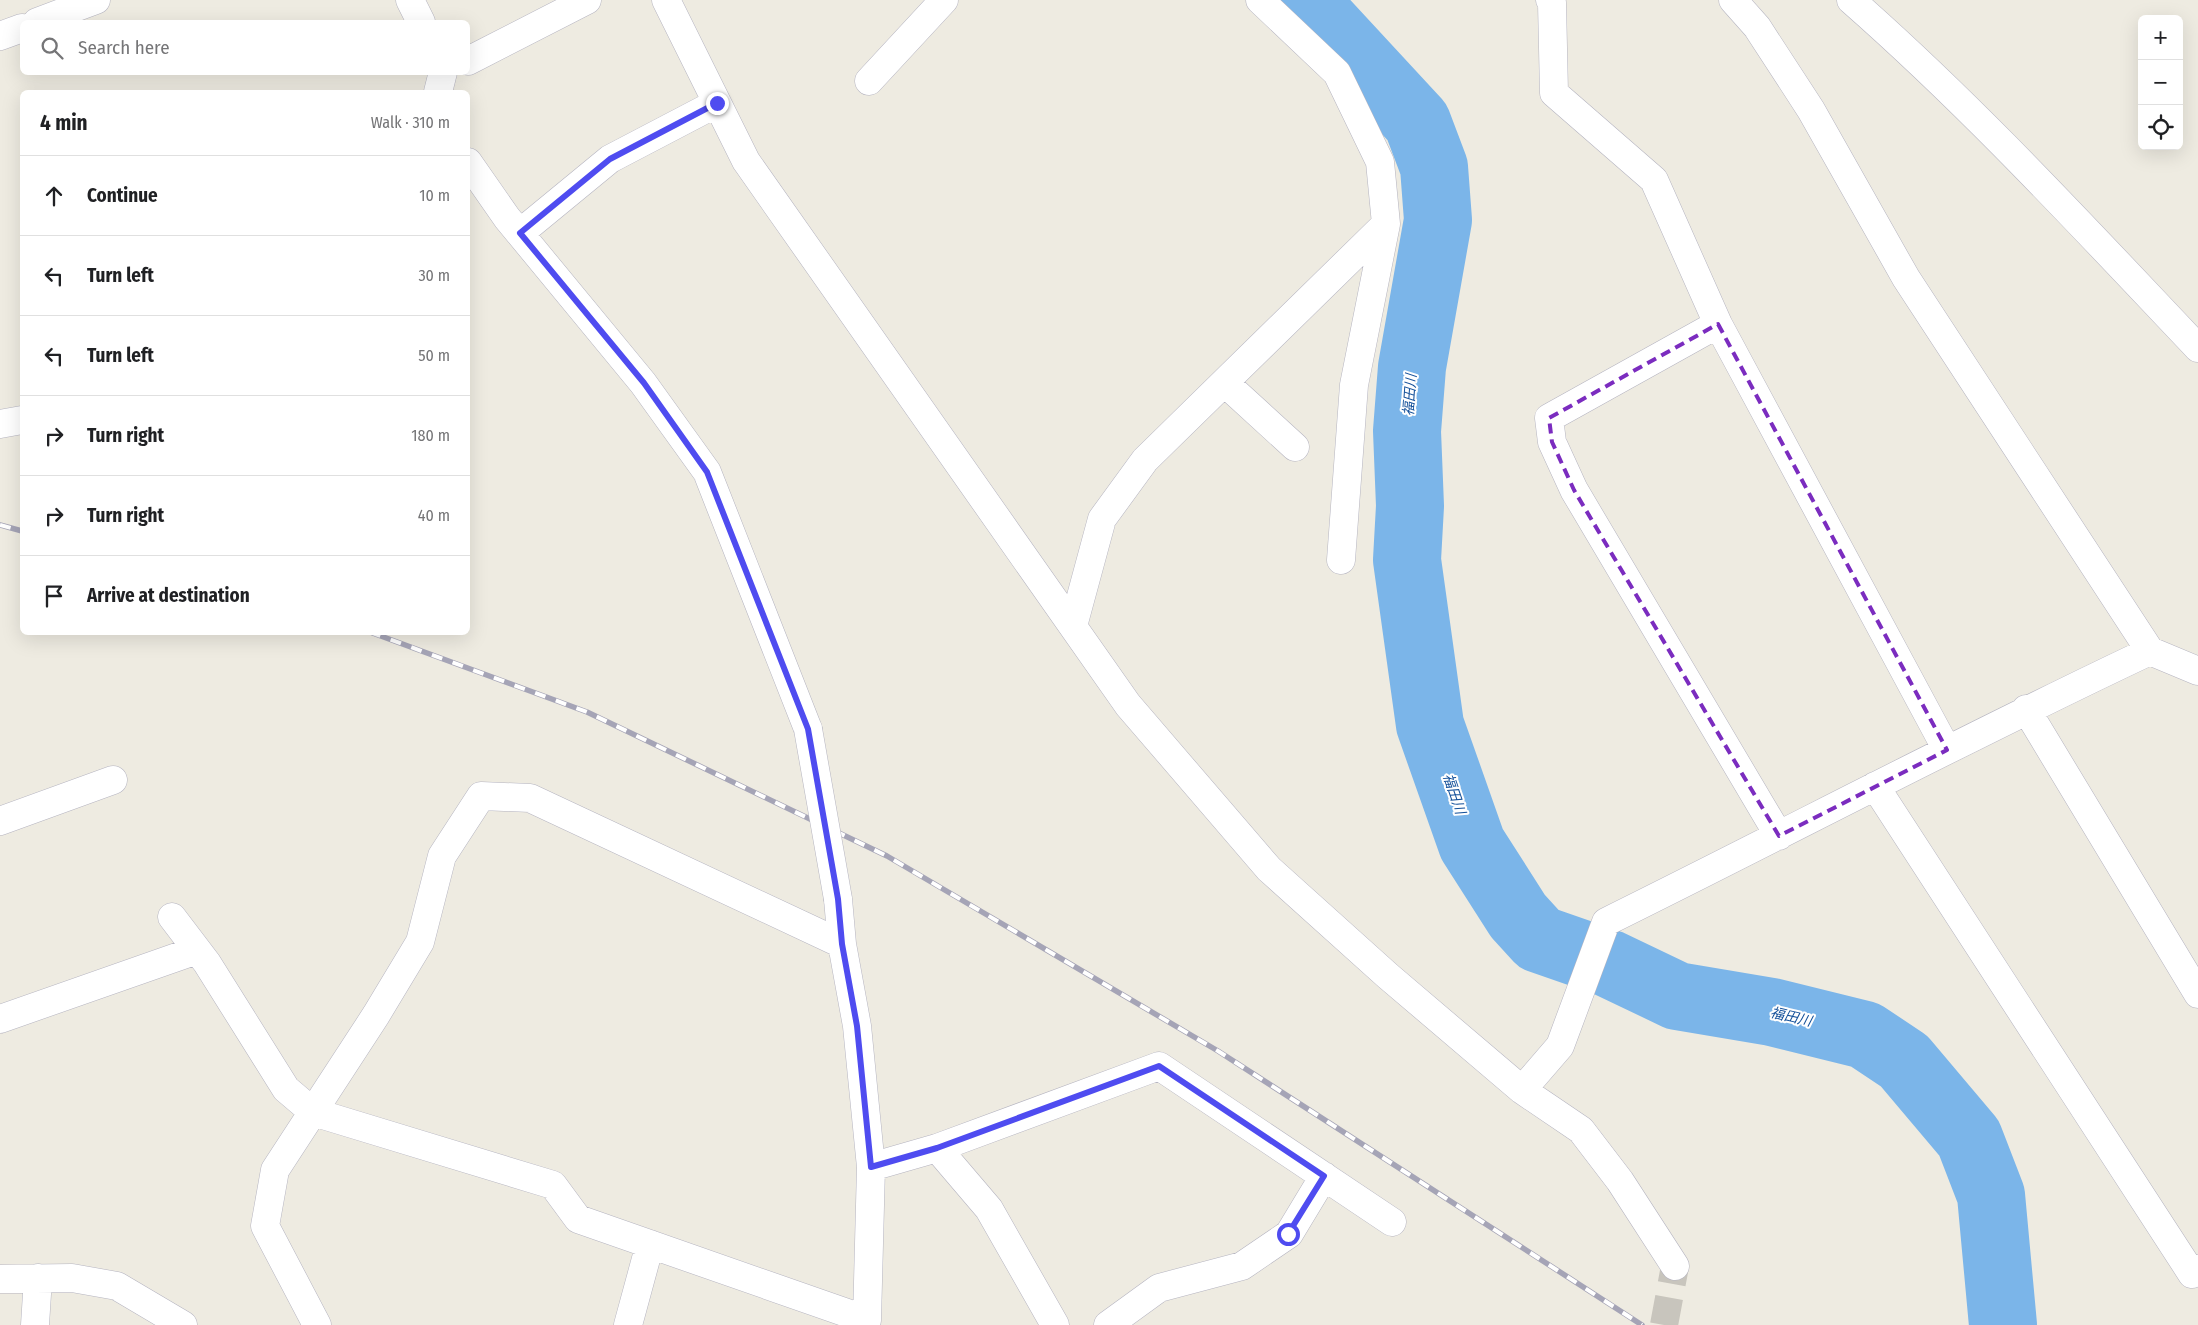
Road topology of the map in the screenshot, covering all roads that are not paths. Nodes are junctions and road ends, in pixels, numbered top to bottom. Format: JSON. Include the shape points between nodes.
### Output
{"nodes":[{"id":1,"x":96,"y":0,"type":"edge"},
{"id":2,"x":410,"y":0,"type":"edge"},
{"id":3,"x":587,"y":0,"type":"edge"},
{"id":4,"x":666,"y":0,"type":"edge"},
{"id":5,"x":944,"y":0,"type":"edge"},
{"id":6,"x":1260,"y":0,"type":"edge"},
{"id":7,"x":1550,"y":0,"type":"edge"},
{"id":8,"x":1733,"y":0,"type":"edge"},
{"id":9,"x":1851,"y":0,"type":"edge"},
{"id":10,"x":42,"y":20,"type":"edge"},
{"id":11,"x":420,"y":20,"type":"edge"},
{"id":12,"x":20,"y":29,"type":"edge"},
{"id":13,"x":0,"y":36,"type":"edge"},
{"id":14,"x":470,"y":61,"type":"edge"},
{"id":15,"x":869,"y":81,"type":"dead end"},
{"id":16,"x":717,"y":103,"type":"junction"},
{"id":17,"x":470,"y":165,"type":"edge"},
{"id":18,"x":1386,"y":224,"type":"junction"},
{"id":19,"x":520,"y":233,"type":"junction"},
{"id":20,"x":1718,"y":324,"type":"junction"},
{"id":21,"x":2198,"y":348,"type":"edge"},
{"id":22,"x":1224,"y":383,"type":"junction"},
{"id":23,"x":20,"y":420,"type":"edge"},
{"id":24,"x":0,"y":424,"type":"edge"},
{"id":25,"x":1294,"y":447,"type":"dead end"},
{"id":26,"x":1341,"y":560,"type":"dead end"},
{"id":27,"x":1073,"y":626,"type":"junction"},
{"id":28,"x":2150,"y":651,"type":"junction"},
{"id":29,"x":2198,"y":671,"type":"edge"},
{"id":30,"x":2026,"y":709,"type":"junction"},
{"id":31,"x":1947,"y":750,"type":"junction"},
{"id":32,"x":113,"y":780,"type":"dead end"},
{"id":33,"x":1875,"y":786,"type":"junction"},
{"id":34,"x":0,"y":821,"type":"edge"},
{"id":35,"x":1779,"y":836,"type":"junction"},
{"id":36,"x":172,"y":917,"type":"dead end"},
{"id":37,"x":842,"y":944,"type":"junction"},
{"id":38,"x":197,"y":950,"type":"junction"},
{"id":39,"x":2198,"y":994,"type":"edge"},
{"id":40,"x":0,"y":1019,"type":"edge"},
{"id":41,"x":1522,"y":1090,"type":"junction"},
{"id":42,"x":313,"y":1112,"type":"junction"},
{"id":43,"x":937,"y":1148,"type":"junction"},
{"id":44,"x":871,"y":1167,"type":"junction"},
{"id":45,"x":1324,"y":1176,"type":"junction"},
{"id":46,"x":1392,"y":1222,"type":"dead end"},
{"id":47,"x":650,"y":1244,"type":"junction"},
{"id":48,"x":1675,"y":1266,"type":"tunnel mouth"},
{"id":49,"x":2198,"y":1269,"type":"edge"},
{"id":50,"x":38,"y":1278,"type":"junction"},
{"id":51,"x":0,"y":1279,"type":"edge"},
{"id":52,"x":866,"y":1323,"type":"edge"},
{"id":53,"x":35,"y":1325,"type":"edge"},
{"id":54,"x":183,"y":1325,"type":"edge"},
{"id":55,"x":317,"y":1325,"type":"edge"},
{"id":56,"x":628,"y":1325,"type":"edge"},
{"id":57,"x":1055,"y":1325,"type":"edge"},
{"id":58,"x":1108,"y":1325,"type":"edge"}],
"edges":[{"from":1,"to":10,"type":"street"},
{"from":2,"to":11,"type":"street"},
{"from":3,"to":14,"type":"street"},
{"from":4,"to":16,"type":"street"},
{"from":5,"to":15,"type":"street"},
{"from":6,"to":18,"type":"street","via":[[1337,73],[1380,162]]},
{"from":7,"to":20,"type":"street","via":[[1554,93],[1654,180]]},
{"from":8,"to":28,"type":"street","via":[[1757,28],[1811,110],[1906,278]]},
{"from":9,"to":21,"type":"street","via":[[1910,52],[2004,146]]},
{"from":12,"to":13,"type":"street"},
{"from":16,"to":19,"type":"street","via":[[610,159]]},
{"from":16,"to":27,"type":"street","via":[[746,161]]},
{"from":17,"to":19,"type":"street"},
{"from":18,"to":22,"type":"street"},
{"from":18,"to":26,"type":"street","via":[[1354,385]]},
{"from":19,"to":37,"type":"street","bridge":true,"via":[[644,383],[707,472],[808,729],[838,899]]},
{"from":20,"to":31,"type":"street"},
{"from":20,"to":35,"type":"street","via":[[1549,418],[1552,442],[1574,490]]},
{"from":22,"to":25,"type":"street"},
{"from":22,"to":27,"type":"street","via":[[1145,460],[1102,519]]},
{"from":23,"to":24,"type":"street"},
{"from":27,"to":41,"type":"street","via":[[1128,705],[1269,869]]},
{"from":28,"to":29,"type":"street"},
{"from":28,"to":30,"type":"street"},
{"from":30,"to":31,"type":"street"},
{"from":30,"to":39,"type":"street"},
{"from":31,"to":33,"type":"street"},
{"from":32,"to":34,"type":"street"},
{"from":33,"to":35,"type":"street"},
{"from":33,"to":49,"type":"street","via":[[2192,1274]]},
{"from":35,"to":41,"type":"street","via":[[1606,922],[1560,1046]]},
{"from":36,"to":38,"type":"street"},
{"from":37,"to":42,"type":"street","via":[[530,798],[481,796],[442,856],[420,942]]},
{"from":37,"to":44,"type":"street","via":[[857,1026]]},
{"from":38,"to":40,"type":"street"},
{"from":38,"to":42,"type":"street","via":[[286,1089]]},
{"from":41,"to":48,"type":"street","via":[[1581,1130],[1620,1181]]},
{"from":42,"to":47,"type":"street","via":[[553,1185],[578,1219]]},
{"from":42,"to":55,"type":"street","via":[[275,1170],[265,1226]]},
{"from":43,"to":44,"type":"street"},
{"from":43,"to":45,"type":"street","via":[[1159,1066]]},
{"from":43,"to":57,"type":"street","via":[[989,1209]]},
{"from":44,"to":52,"type":"street"},
{"from":45,"to":46,"type":"street"},
{"from":45,"to":58,"type":"street","via":[[1288,1234],[1242,1266],[1159,1288]]},
{"from":47,"to":52,"type":"street"},
{"from":47,"to":56,"type":"street"},
{"from":50,"to":51,"type":"street"},
{"from":50,"to":53,"type":"street"},
{"from":50,"to":54,"type":"street","via":[[72,1278],[118,1286]]}]}
